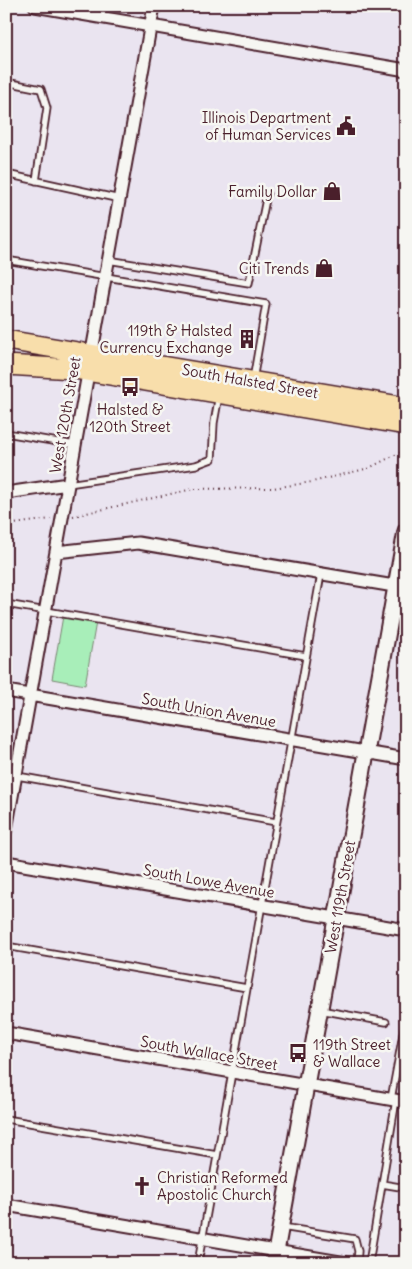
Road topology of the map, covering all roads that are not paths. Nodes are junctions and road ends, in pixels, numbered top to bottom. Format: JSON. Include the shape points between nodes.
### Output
{"nodes":[{"id":1,"x":35,"y":6,"type":"edge"},
{"id":2,"x":154,"y":6,"type":"edge"},
{"id":3,"x":151,"y":26,"type":"junction"},
{"id":4,"x":406,"y":70,"type":"edge"},
{"id":5,"x":6,"y":82,"type":"edge"},
{"id":6,"x":6,"y":174,"type":"edge"},
{"id":7,"x":36,"y":181,"type":"junction"},
{"id":8,"x":267,"y":194,"type":"dead end"},
{"id":9,"x":120,"y":199,"type":"junction"},
{"id":10,"x":6,"y":260,"type":"edge"},
{"id":11,"x":108,"y":260,"type":"junction"},
{"id":12,"x":106,"y":278,"type":"junction"},
{"id":13,"x":6,"y":340,"type":"edge"},
{"id":14,"x":90,"y":363,"type":"junction"},
{"id":15,"x":6,"y":365,"type":"edge"},
{"id":16,"x":253,"y":382,"type":"junction"},
{"id":17,"x":219,"y":394,"type":"junction"},
{"id":18,"x":406,"y":407,"type":"edge"},
{"id":19,"x":406,"y":425,"type":"edge"},
{"id":20,"x":6,"y":433,"type":"edge"},
{"id":21,"x":75,"y":444,"type":"junction"},
{"id":22,"x":68,"y":484,"type":"junction"},
{"id":23,"x":6,"y":493,"type":"edge"},
{"id":24,"x":406,"y":531,"type":"edge"},
{"id":25,"x":56,"y":552,"type":"junction"},
{"id":26,"x":321,"y":574,"type":"junction"},
{"id":27,"x":401,"y":587,"type":"edge"},
{"id":28,"x":6,"y":604,"type":"edge"},
{"id":29,"x":46,"y":611,"type":"junction"},
{"id":30,"x":306,"y":656,"type":"junction"},
{"id":31,"x":6,"y":690,"type":"edge"},
{"id":32,"x":30,"y":695,"type":"junction"},
{"id":33,"x":291,"y":740,"type":"junction"},
{"id":34,"x":366,"y":752,"type":"junction"},
{"id":35,"x":406,"y":759,"type":"edge"},
{"id":36,"x":11,"y":775,"type":"edge"},
{"id":37,"x":276,"y":822,"type":"junction"},
{"id":38,"x":6,"y":830,"type":"edge"},
{"id":39,"x":6,"y":862,"type":"edge"},
{"id":40,"x":262,"y":906,"type":"junction"},
{"id":41,"x":336,"y":918,"type":"junction"},
{"id":42,"x":406,"y":930,"type":"edge"},
{"id":43,"x":6,"y":946,"type":"edge"},
{"id":44,"x":247,"y":988,"type":"junction"},
{"id":45,"x":320,"y":1010,"type":"junction"},
{"id":46,"x":406,"y":1018,"type":"edge"},
{"id":47,"x":386,"y":1022,"type":"dead end"},
{"id":48,"x":6,"y":1033,"type":"edge"},
{"id":49,"x":232,"y":1072,"type":"junction"},
{"id":50,"x":306,"y":1085,"type":"junction"},
{"id":51,"x":398,"y":1100,"type":"edge"},
{"id":52,"x":6,"y":1119,"type":"edge"},
{"id":53,"x":217,"y":1155,"type":"junction"},
{"id":54,"x":382,"y":1184,"type":"junction"},
{"id":55,"x":406,"y":1188,"type":"edge"},
{"id":56,"x":6,"y":1205,"type":"edge"},
{"id":57,"x":281,"y":1226,"type":"junction"},
{"id":58,"x":202,"y":1238,"type":"junction"},
{"id":59,"x":275,"y":1257,"type":"edge"},
{"id":60,"x":198,"y":1263,"type":"edge"},
{"id":61,"x":346,"y":1263,"type":"edge"},
{"id":62,"x":357,"y":1263,"type":"edge"},
{"id":63,"x":369,"y":1263,"type":"edge"}],
"edges":[{"from":1,"to":3,"type":"street"},
{"from":2,"to":3,"type":"street","name":"West 120th Street"},
{"from":3,"to":4,"type":"street"},
{"from":3,"to":9,"type":"street","name":"West 120th Street"},
{"from":5,"to":7,"type":"lane","via":[[41,89],[48,108]]},
{"from":6,"to":7,"type":"lane"},
{"from":7,"to":9,"type":"lane"},
{"from":8,"to":11,"type":"lane","via":[[249,283]]},
{"from":9,"to":11,"type":"street","name":"West 120th Street"},
{"from":10,"to":12,"type":"lane"},
{"from":11,"to":12,"type":"street","name":"West 120th Street"},
{"from":12,"to":14,"type":"street","name":"West 120th Street"},
{"from":12,"to":16,"type":"lane","via":[[266,304]]},
{"from":13,"to":14,"type":"main road","name":"South Halsted Street"},
{"from":14,"to":15,"type":"main road","name":"South Halsted Street"},
{"from":14,"to":16,"type":"main road","name":"South Halsted Street"},
{"from":14,"to":17,"type":"main road","name":"South Halsted Street"},
{"from":14,"to":21,"type":"street","name":"West 120th Street"},
{"from":16,"to":18,"type":"main road","name":"South Halsted Street"},
{"from":17,"to":19,"type":"main road","name":"South Halsted Street"},
{"from":17,"to":22,"type":"lane","via":[[212,459],[196,465]]},
{"from":20,"to":21,"type":"lane"},
{"from":21,"to":22,"type":"street","name":"West 120th Street"},
{"from":22,"to":23,"type":"street"},
{"from":22,"to":25,"type":"street","name":"West 120th Street"},
{"from":24,"to":27,"type":"street","name":"West 119th Street"},
{"from":25,"to":26,"type":"street","via":[[138,543]]},
{"from":25,"to":29,"type":"street","name":"West 120th Street"},
{"from":26,"to":27,"type":"street"},
{"from":26,"to":30,"type":"lane"},
{"from":27,"to":34,"type":"street","name":"West 119th Street"},
{"from":28,"to":29,"type":"lane"},
{"from":29,"to":30,"type":"lane"},
{"from":29,"to":32,"type":"street","name":"West 120th Street"},
{"from":30,"to":33,"type":"lane"},
{"from":31,"to":32,"type":"street","name":"South Union Avenue"},
{"from":32,"to":33,"type":"street","name":"South Union Avenue"},
{"from":32,"to":36,"type":"street","name":"West 120th Street"},
{"from":33,"to":34,"type":"street","name":"South Union Avenue"},
{"from":33,"to":37,"type":"lane"},
{"from":34,"to":35,"type":"street","name":"South Union Avenue"},
{"from":34,"to":41,"type":"street","name":"West 119th Street"},
{"from":36,"to":37,"type":"lane"},
{"from":36,"to":38,"type":"street","name":"West 120th Street"},
{"from":37,"to":40,"type":"lane"},
{"from":39,"to":40,"type":"street","name":"South Lowe Avenue"},
{"from":40,"to":41,"type":"street","name":"South Lowe Avenue"},
{"from":40,"to":44,"type":"lane"},
{"from":41,"to":42,"type":"street","name":"South Lowe Avenue"},
{"from":41,"to":45,"type":"street","name":"West 119th Street"},
{"from":43,"to":44,"type":"lane"},
{"from":44,"to":49,"type":"lane"},
{"from":45,"to":47,"type":"lane"},
{"from":45,"to":50,"type":"street","name":"West 119th Street"},
{"from":46,"to":51,"type":"lane"},
{"from":48,"to":49,"type":"street","name":"South Wallace Street"},
{"from":49,"to":50,"type":"street","name":"South Wallace Street"},
{"from":49,"to":53,"type":"lane"},
{"from":50,"to":51,"type":"street","name":"South Wallace Street"},
{"from":50,"to":57,"type":"street","name":"West 119th Street"},
{"from":51,"to":54,"type":"lane"},
{"from":52,"to":53,"type":"lane"},
{"from":53,"to":58,"type":"lane"},
{"from":54,"to":55,"type":"lane"},
{"from":54,"to":63,"type":"lane"},
{"from":56,"to":58,"type":"street"},
{"from":57,"to":59,"type":"street","name":"West 119th Street"},
{"from":57,"to":62,"type":"lane","via":[[355,1239]]},
{"from":58,"to":59,"type":"street"},
{"from":58,"to":60,"type":"lane"},
{"from":59,"to":61,"type":"street"}]}
